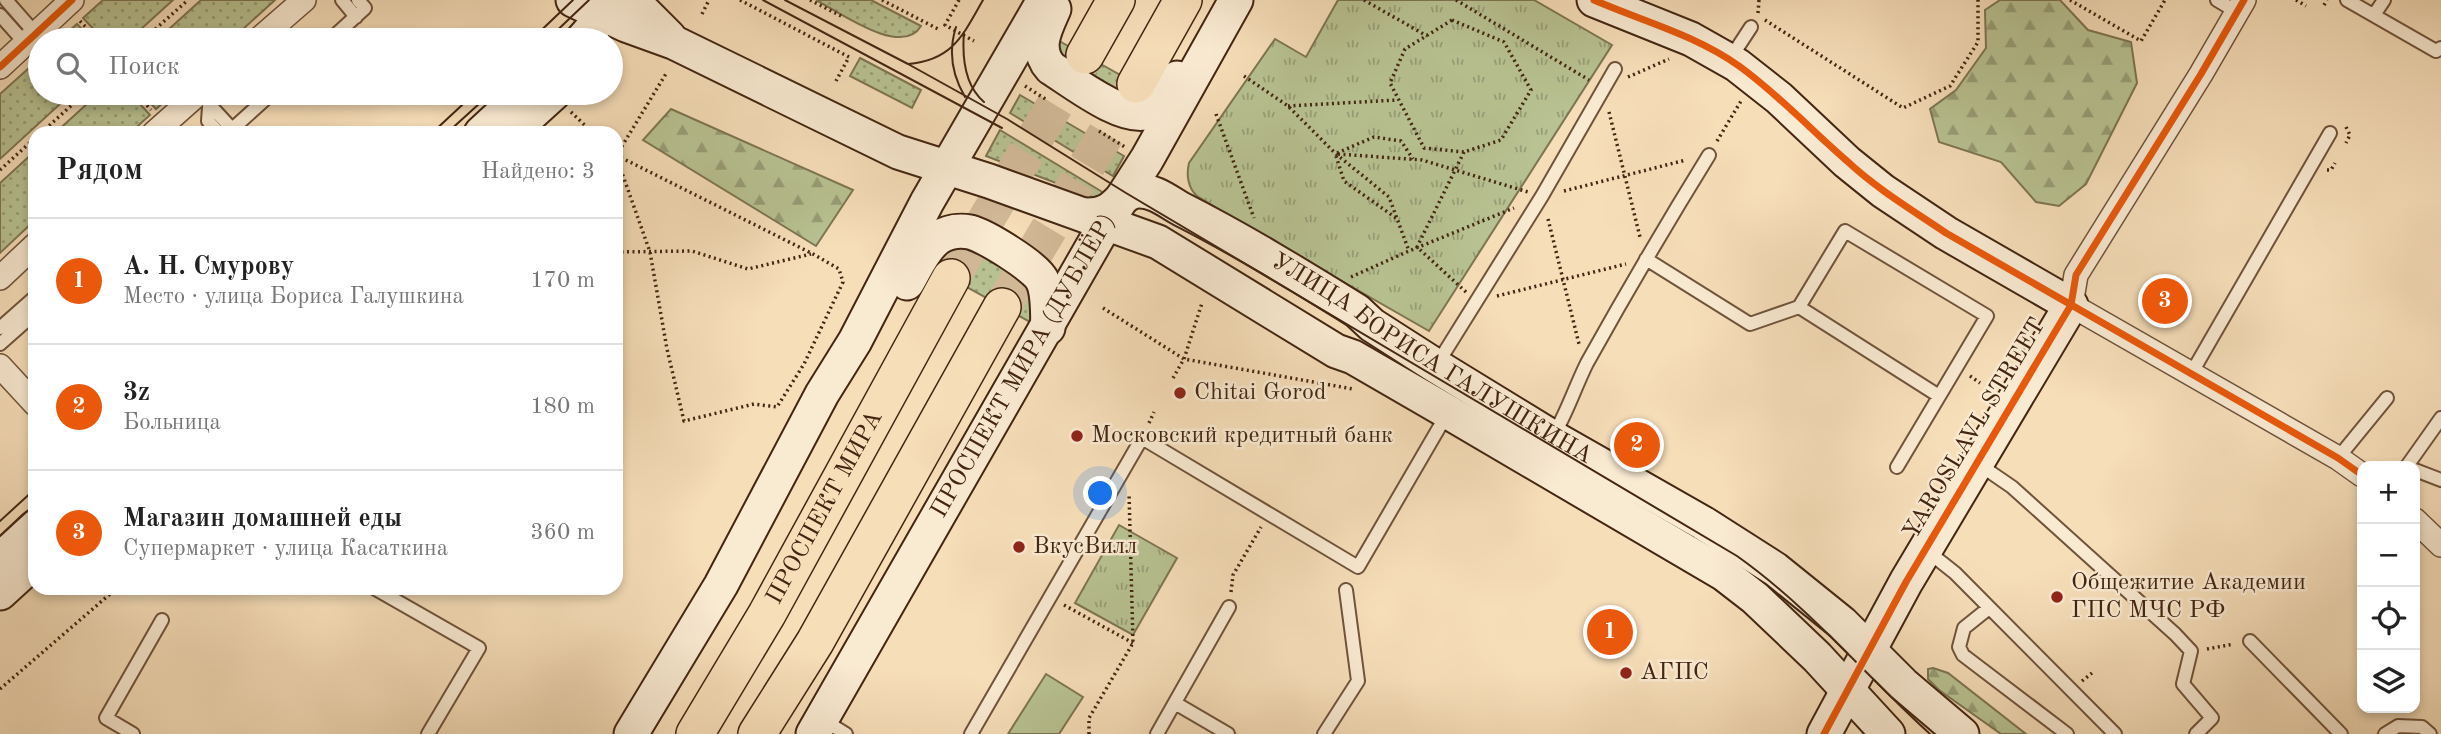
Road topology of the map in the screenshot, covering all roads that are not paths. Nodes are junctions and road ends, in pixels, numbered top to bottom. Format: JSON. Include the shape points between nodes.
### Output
{"nodes":[{"id":1,"x":6,"y":0,"type":"edge"},
{"id":2,"x":304,"y":0,"type":"edge"},
{"id":3,"x":342,"y":0,"type":"edge"},
{"id":4,"x":573,"y":0,"type":"edge"},
{"id":5,"x":1044,"y":0,"type":"edge"},
{"id":6,"x":1057,"y":0,"type":"edge"},
{"id":7,"x":1116,"y":0,"type":"edge"},
{"id":8,"x":1183,"y":0,"type":"edge"},
{"id":9,"x":1236,"y":0,"type":"edge"},
{"id":10,"x":1594,"y":0,"type":"edge"},
{"id":11,"x":2347,"y":0,"type":"edge"},
{"id":12,"x":2384,"y":0,"type":"edge"},
{"id":13,"x":2233,"y":4,"type":"edge"},
{"id":14,"x":360,"y":8,"type":"edge"},
{"id":15,"x":74,"y":9,"type":"edge"},
{"id":16,"x":0,"y":15,"type":"edge"},
{"id":17,"x":2374,"y":15,"type":"junction"},
{"id":18,"x":616,"y":18,"type":"edge"},
{"id":19,"x":1751,"y":27,"type":"dead end"},
{"id":20,"x":45,"y":28,"type":"edge"},
{"id":21,"x":272,"y":28,"type":"edge"},
{"id":22,"x":341,"y":28,"type":"edge"},
{"id":23,"x":1217,"y":33,"type":"junction"},
{"id":24,"x":28,"y":35,"type":"edge"},
{"id":25,"x":28,"y":36,"type":"edge"},
{"id":26,"x":28,"y":40,"type":"edge"},
{"id":27,"x":2441,"y":48,"type":"edge"},
{"id":28,"x":1085,"y":55,"type":"tunnel mouth"},
{"id":29,"x":1729,"y":60,"type":"junction"},
{"id":30,"x":0,"y":67,"type":"edge"},
{"id":31,"x":1615,"y":69,"type":"dead end"},
{"id":32,"x":1136,"y":84,"type":"tunnel mouth"},
{"id":33,"x":192,"y":105,"type":"edge"},
{"id":34,"x":212,"y":105,"type":"edge"},
{"id":35,"x":258,"y":105,"type":"edge"},
{"id":36,"x":512,"y":105,"type":"edge"},
{"id":37,"x":557,"y":105,"type":"edge"},
{"id":38,"x":156,"y":125,"type":"edge"},
{"id":39,"x":228,"y":126,"type":"edge"},
{"id":40,"x":234,"y":126,"type":"edge"},
{"id":41,"x":489,"y":126,"type":"edge"},
{"id":42,"x":522,"y":126,"type":"edge"},
{"id":43,"x":2330,"y":133,"type":"dead end"},
{"id":44,"x":1709,"y":155,"type":"road end"},
{"id":45,"x":1147,"y":159,"type":"junction"},
{"id":46,"x":947,"y":168,"type":"junction"},
{"id":47,"x":1178,"y":207,"type":"junction"},
{"id":48,"x":1105,"y":213,"type":"junction"},
{"id":49,"x":28,"y":252,"type":"edge"},
{"id":50,"x":1646,"y":259,"type":"junction"},
{"id":51,"x":0,"y":278,"type":"edge"},
{"id":52,"x":951,"y":278,"type":"tunnel mouth"},
{"id":53,"x":28,"y":303,"type":"edge"},
{"id":54,"x":2071,"y":305,"type":"junction"},
{"id":55,"x":1002,"y":307,"type":"tunnel mouth"},
{"id":56,"x":1799,"y":307,"type":"junction"},
{"id":57,"x":28,"y":319,"type":"edge"},
{"id":58,"x":0,"y":328,"type":"edge"},
{"id":59,"x":1048,"y":328,"type":"junction"},
{"id":60,"x":855,"y":341,"type":"junction"},
{"id":61,"x":0,"y":344,"type":"edge"},
{"id":62,"x":0,"y":366,"type":"edge"},
{"id":63,"x":1436,"y":366,"type":"junction"},
{"id":64,"x":2191,"y":374,"type":"junction"},
{"id":65,"x":1466,"y":384,"type":"junction"},
{"id":66,"x":28,"y":396,"type":"edge"},
{"id":67,"x":1940,"y":396,"type":"junction"},
{"id":68,"x":2387,"y":398,"type":"dead end"},
{"id":69,"x":1448,"y":412,"type":"junction"},
{"id":70,"x":2441,"y":418,"type":"edge"},
{"id":71,"x":1552,"y":436,"type":"junction"},
{"id":72,"x":2338,"y":458,"type":"junction"},
{"id":73,"x":2411,"y":461,"type":"edge"},
{"id":74,"x":1977,"y":463,"type":"junction"},
{"id":75,"x":1897,"y":467,"type":"dead end"},
{"id":76,"x":2357,"y":471,"type":"edge"},
{"id":77,"x":2420,"y":472,"type":"edge"},
{"id":78,"x":2441,"y":480,"type":"edge"},
{"id":79,"x":2419,"y":524,"type":"edge"},
{"id":80,"x":28,"y":534,"type":"edge"},
{"id":81,"x":2441,"y":545,"type":"edge"},
{"id":82,"x":1926,"y":549,"type":"junction"},
{"id":83,"x":0,"y":560,"type":"edge"},
{"id":84,"x":28,"y":567,"type":"edge"},
{"id":85,"x":1346,"y":590,"type":"dead end"},
{"id":86,"x":0,"y":593,"type":"edge"},
{"id":87,"x":386,"y":595,"type":"edge"},
{"id":88,"x":1229,"y":607,"type":"road end"},
{"id":89,"x":1989,"y":608,"type":"junction"},
{"id":90,"x":162,"y":620,"type":"dead end"},
{"id":91,"x":2250,"y":641,"type":"road end"},
{"id":92,"x":1869,"y":649,"type":"junction"},
{"id":93,"x":1847,"y":691,"type":"junction"},
{"id":94,"x":1175,"y":703,"type":"junction"},
{"id":95,"x":827,"y":729,"type":"edge"},
{"id":96,"x":133,"y":734,"type":"edge"},
{"id":97,"x":428,"y":734,"type":"edge"},
{"id":98,"x":631,"y":734,"type":"edge"},
{"id":99,"x":695,"y":734,"type":"edge"},
{"id":100,"x":757,"y":734,"type":"edge"},
{"id":101,"x":971,"y":734,"type":"edge"},
{"id":102,"x":1157,"y":734,"type":"edge"},
{"id":103,"x":1228,"y":734,"type":"edge"},
{"id":104,"x":1324,"y":734,"type":"edge"},
{"id":105,"x":1824,"y":734,"type":"edge"},
{"id":106,"x":1888,"y":734,"type":"edge"},
{"id":107,"x":1962,"y":734,"type":"edge"},
{"id":108,"x":2067,"y":734,"type":"edge"},
{"id":109,"x":2115,"y":734,"type":"edge"},
{"id":110,"x":2196,"y":734,"type":"edge"},
{"id":111,"x":2341,"y":734,"type":"edge"},
{"id":112,"x":2385,"y":734,"type":"edge"},
{"id":113,"x":2430,"y":734,"type":"edge"}],
"edges":[{"from":1,"to":24,"type":"lane"},
{"from":2,"to":21,"type":"street"},
{"from":3,"to":14,"type":"lane"},
{"from":4,"to":18,"type":"main road"},
{"from":5,"to":46,"type":"main road"},
{"from":6,"to":23,"type":"main road","via":[[1042,36],[1044,60],[1128,112],[1150,112],[1158,105]]},
{"from":7,"to":28,"type":"main road"},
{"from":8,"to":32,"type":"main road"},
{"from":9,"to":23,"type":"main road","name":"ПРОСПЕКТ МИРА (ДУБЛЁР)"},
{"from":10,"to":29,"type":"main road","via":[[1691,39]]},
{"from":11,"to":17,"type":"lane"},
{"from":12,"to":17,"type":"lane"},
{"from":13,"to":54,"type":"street","name":"YAROSLAVL STREET","via":[[2076,275]]},
{"from":14,"to":22,"type":"lane"},
{"from":15,"to":20,"type":"street"},
{"from":16,"to":25,"type":"lane"},
{"from":17,"to":27,"type":"lane","via":[[2436,51]]},
{"from":18,"to":46,"type":"main road","via":[[670,57]]},
{"from":19,"to":29,"type":"lane"},
{"from":23,"to":45,"type":"main road","name":"ПРОСПЕКТ МИРА (ДУБЛЁР)"},
{"from":26,"to":30,"type":"street"},
{"from":29,"to":54,"type":"main road","via":[[1883,191]]},
{"from":31,"to":63,"type":"lane"},
{"from":33,"to":38,"type":"street"},
{"from":34,"to":39,"type":"lane"},
{"from":35,"to":40,"type":"lane"},
{"from":36,"to":41,"type":"main road"},
{"from":37,"to":42,"type":"main road"},
{"from":43,"to":64,"type":"lane"},
{"from":44,"to":50,"type":"lane"},
{"from":45,"to":47,"type":"main road","via":[[1150,185]]},
{"from":45,"to":48,"type":"main road","name":"ПРОСПЕКТ МИРА (ДУБЛЁР)"},
{"from":46,"to":48,"type":"main road"},
{"from":46,"to":60,"type":"main road"},
{"from":47,"to":48,"type":"main road","name":"УЛИЦА БОРИСА ГАЛУШКИНА","via":[[1165,198],[1135,191]]},
{"from":47,"to":63,"type":"main road","name":"УЛИЦА БОРИСА ГАЛУШКИНА","via":[[1227,231],[1357,311]]},
{"from":48,"to":59,"type":"main road","name":"ПРОСПЕКТ МИРА (ДУБЛЁР)"},
{"from":48,"to":69,"type":"main road","name":"УЛИЦА БОРИСА ГАЛУШКИНА"},
{"from":49,"to":51,"type":"street"},
{"from":50,"to":56,"type":"lane","via":[[1750,324]]},
{"from":50,"to":71,"type":"lane"},
{"from":52,"to":99,"type":"main road","name":"ПРОСПЕКТ МИРА","via":[[767,614]]},
{"from":53,"to":58,"type":"lane"},
{"from":54,"to":64,"type":"street"},
{"from":54,"to":74,"type":"main road","name":"YAROSLAVL STREET"},
{"from":55,"to":100,"type":"main road","via":[[815,642]]},
{"from":56,"to":67,"type":"lane"},
{"from":56,"to":67,"type":"lane","via":[[1845,231],[1987,316]]},
{"from":57,"to":61,"type":"lane"},
{"from":59,"to":60,"type":"main road","via":[[1046,291],[1035,271],[978,235],[960,232],[942,236],[929,246],[895,298]]},
{"from":59,"to":95,"type":"main road","name":"ПРОСПЕКТ МИРА (ДУБЛЁР)"},
{"from":60,"to":98,"type":"main road","via":[[721,585]]},
{"from":62,"to":66,"type":"street"},
{"from":63,"to":65,"type":"main road","name":"УЛИЦА БОРИСА ГАЛУШКИНА"},
{"from":64,"to":72,"type":"street"},
{"from":65,"to":69,"type":"street"},
{"from":65,"to":71,"type":"main road","name":"УЛИЦА БОРИСА ГАЛУШКИНА"},
{"from":67,"to":75,"type":"lane"},
{"from":68,"to":72,"type":"lane"},
{"from":69,"to":93,"type":"main road","name":"УЛИЦА БОРИСА ГАЛУШКИНА","via":[[1724,574],[1755,598]]},
{"from":69,"to":101,"type":"lane","via":[[1356,572],[1269,513],[1142,438]]},
{"from":70,"to":73,"type":"lane"},
{"from":71,"to":92,"type":"main road","name":"УЛИЦА БОРИСА ГАЛУШКИНА","via":[[1775,569]]},
{"from":72,"to":76,"type":"street"},
{"from":74,"to":82,"type":"main road","name":"YAROSLAVL STREET"},
{"from":74,"to":110,"type":"lane","via":[[2012,487],[2191,651],[2183,684],[2212,718]]},
{"from":77,"to":78,"type":"lane"},
{"from":79,"to":81,"type":"street"},
{"from":80,"to":83,"type":"main road"},
{"from":82,"to":89,"type":"lane"},
{"from":82,"to":92,"type":"main road","name":"YAROSLAVL STREET"},
{"from":84,"to":86,"type":"main road"},
{"from":85,"to":104,"type":"lane","via":[[1358,681]]},
{"from":87,"to":97,"type":"lane","via":[[479,648]]},
{"from":88,"to":94,"type":"lane"},
{"from":89,"to":108,"type":"lane","via":[[1964,628],[1959,647],[1963,655]]},
{"from":89,"to":109,"type":"lane"},
{"from":90,"to":96,"type":"lane","via":[[106,718]]},
{"from":91,"to":111,"type":"lane"},
{"from":92,"to":93,"type":"main road","name":"YAROSLAVL STREET"},
{"from":92,"to":107,"type":"main road","name":"УЛИЦА БОРИСА ГАЛУШКИНА"},
{"from":93,"to":105,"type":"main road","name":"YAROSLAVL STREET"},
{"from":93,"to":106,"type":"main road","name":"УЛИЦА БОРИСА ГАЛУШКИНА"},
{"from":94,"to":102,"type":"lane"},
{"from":94,"to":103,"type":"lane"},
{"from":112,"to":113,"type":"lane","via":[[2398,726],[2422,727]]}]}
